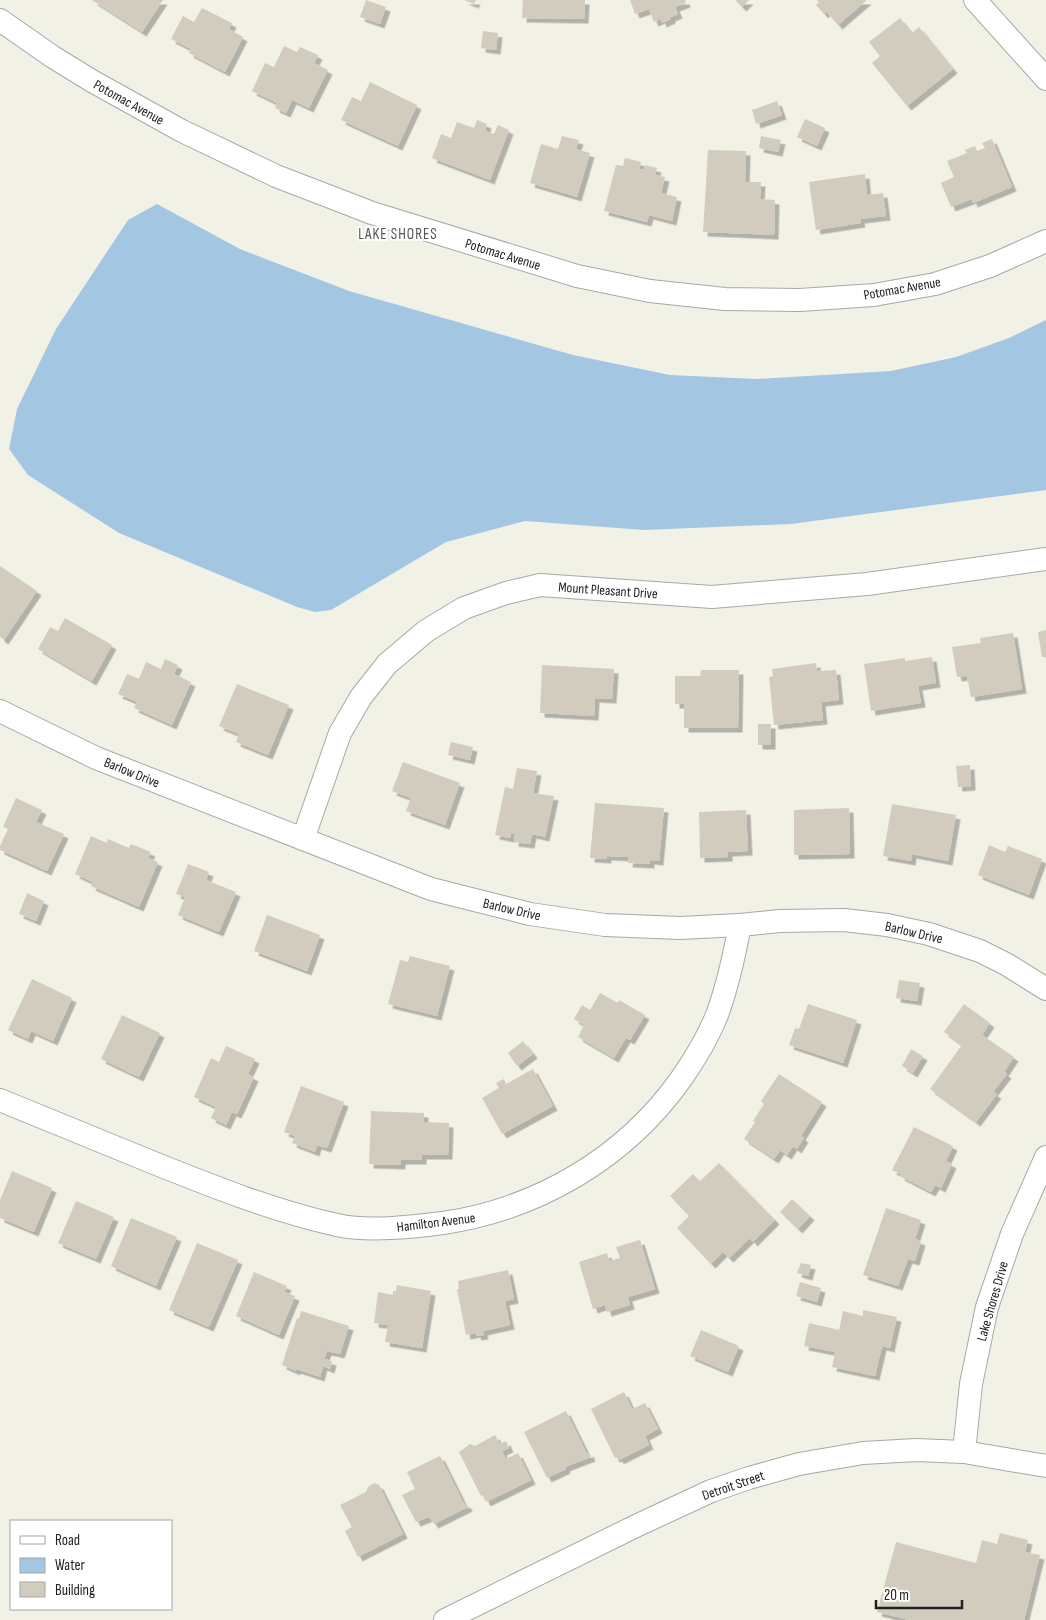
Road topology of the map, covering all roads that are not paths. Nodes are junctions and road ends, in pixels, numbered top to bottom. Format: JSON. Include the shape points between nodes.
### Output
{"nodes":[{"id":1,"x":975,"y":0,"type":"edge"},
{"id":2,"x":0,"y":20,"type":"edge"},
{"id":3,"x":1046,"y":79,"type":"edge"},
{"id":4,"x":1046,"y":241,"type":"edge"},
{"id":5,"x":1046,"y":559,"type":"edge"},
{"id":6,"x":0,"y":711,"type":"edge"},
{"id":7,"x":303,"y":840,"type":"junction"},
{"id":8,"x":740,"y":925,"type":"junction"},
{"id":9,"x":1046,"y":988,"type":"edge"},
{"id":10,"x":0,"y":1100,"type":"edge"},
{"id":11,"x":1046,"y":1157,"type":"edge"},
{"id":12,"x":964,"y":1452,"type":"junction"},
{"id":13,"x":1046,"y":1466,"type":"edge"},
{"id":14,"x":445,"y":1620,"type":"edge"}],
"edges":[{"from":1,"to":3,"type":"street"},
{"from":2,"to":4,"type":"street","name":"Potomac Avenue","via":[[100,85],[182,131],[276,176],[372,213],[577,276],[650,291],[725,299],[800,300],[874,295],[935,284],[990,266]]},
{"from":5,"to":7,"type":"street","name":"Mount Pleasant Drive","via":[[867,584],[712,597],[540,585],[464,608],[426,630],[387,664],[361,697],[340,733]]},
{"from":6,"to":7,"type":"street","name":"Barlow Drive","via":[[96,758]]},
{"from":7,"to":8,"type":"street","name":"Barlow Drive","via":[[430,889],[530,914],[604,925],[680,928]]},
{"from":8,"to":9,"type":"street","name":"Barlow Drive","via":[[844,920],[887,925],[980,950]]},
{"from":8,"to":10,"type":"street","name":"Hamilton Avenue","via":[[732,971],[716,1016],[695,1059],[668,1098],[634,1134],[596,1164],[554,1189],[509,1208],[470,1219],[410,1228],[339,1226],[260,1204]]},
{"from":11,"to":12,"type":"street","name":"Lake Shores Drive","via":[[1012,1234],[987,1307],[971,1384]]},
{"from":12,"to":13,"type":"street","name":"Detroit Street"},
{"from":12,"to":14,"type":"street","name":"Detroit Street","via":[[863,1453],[799,1464],[749,1478],[646,1521]]}]}
